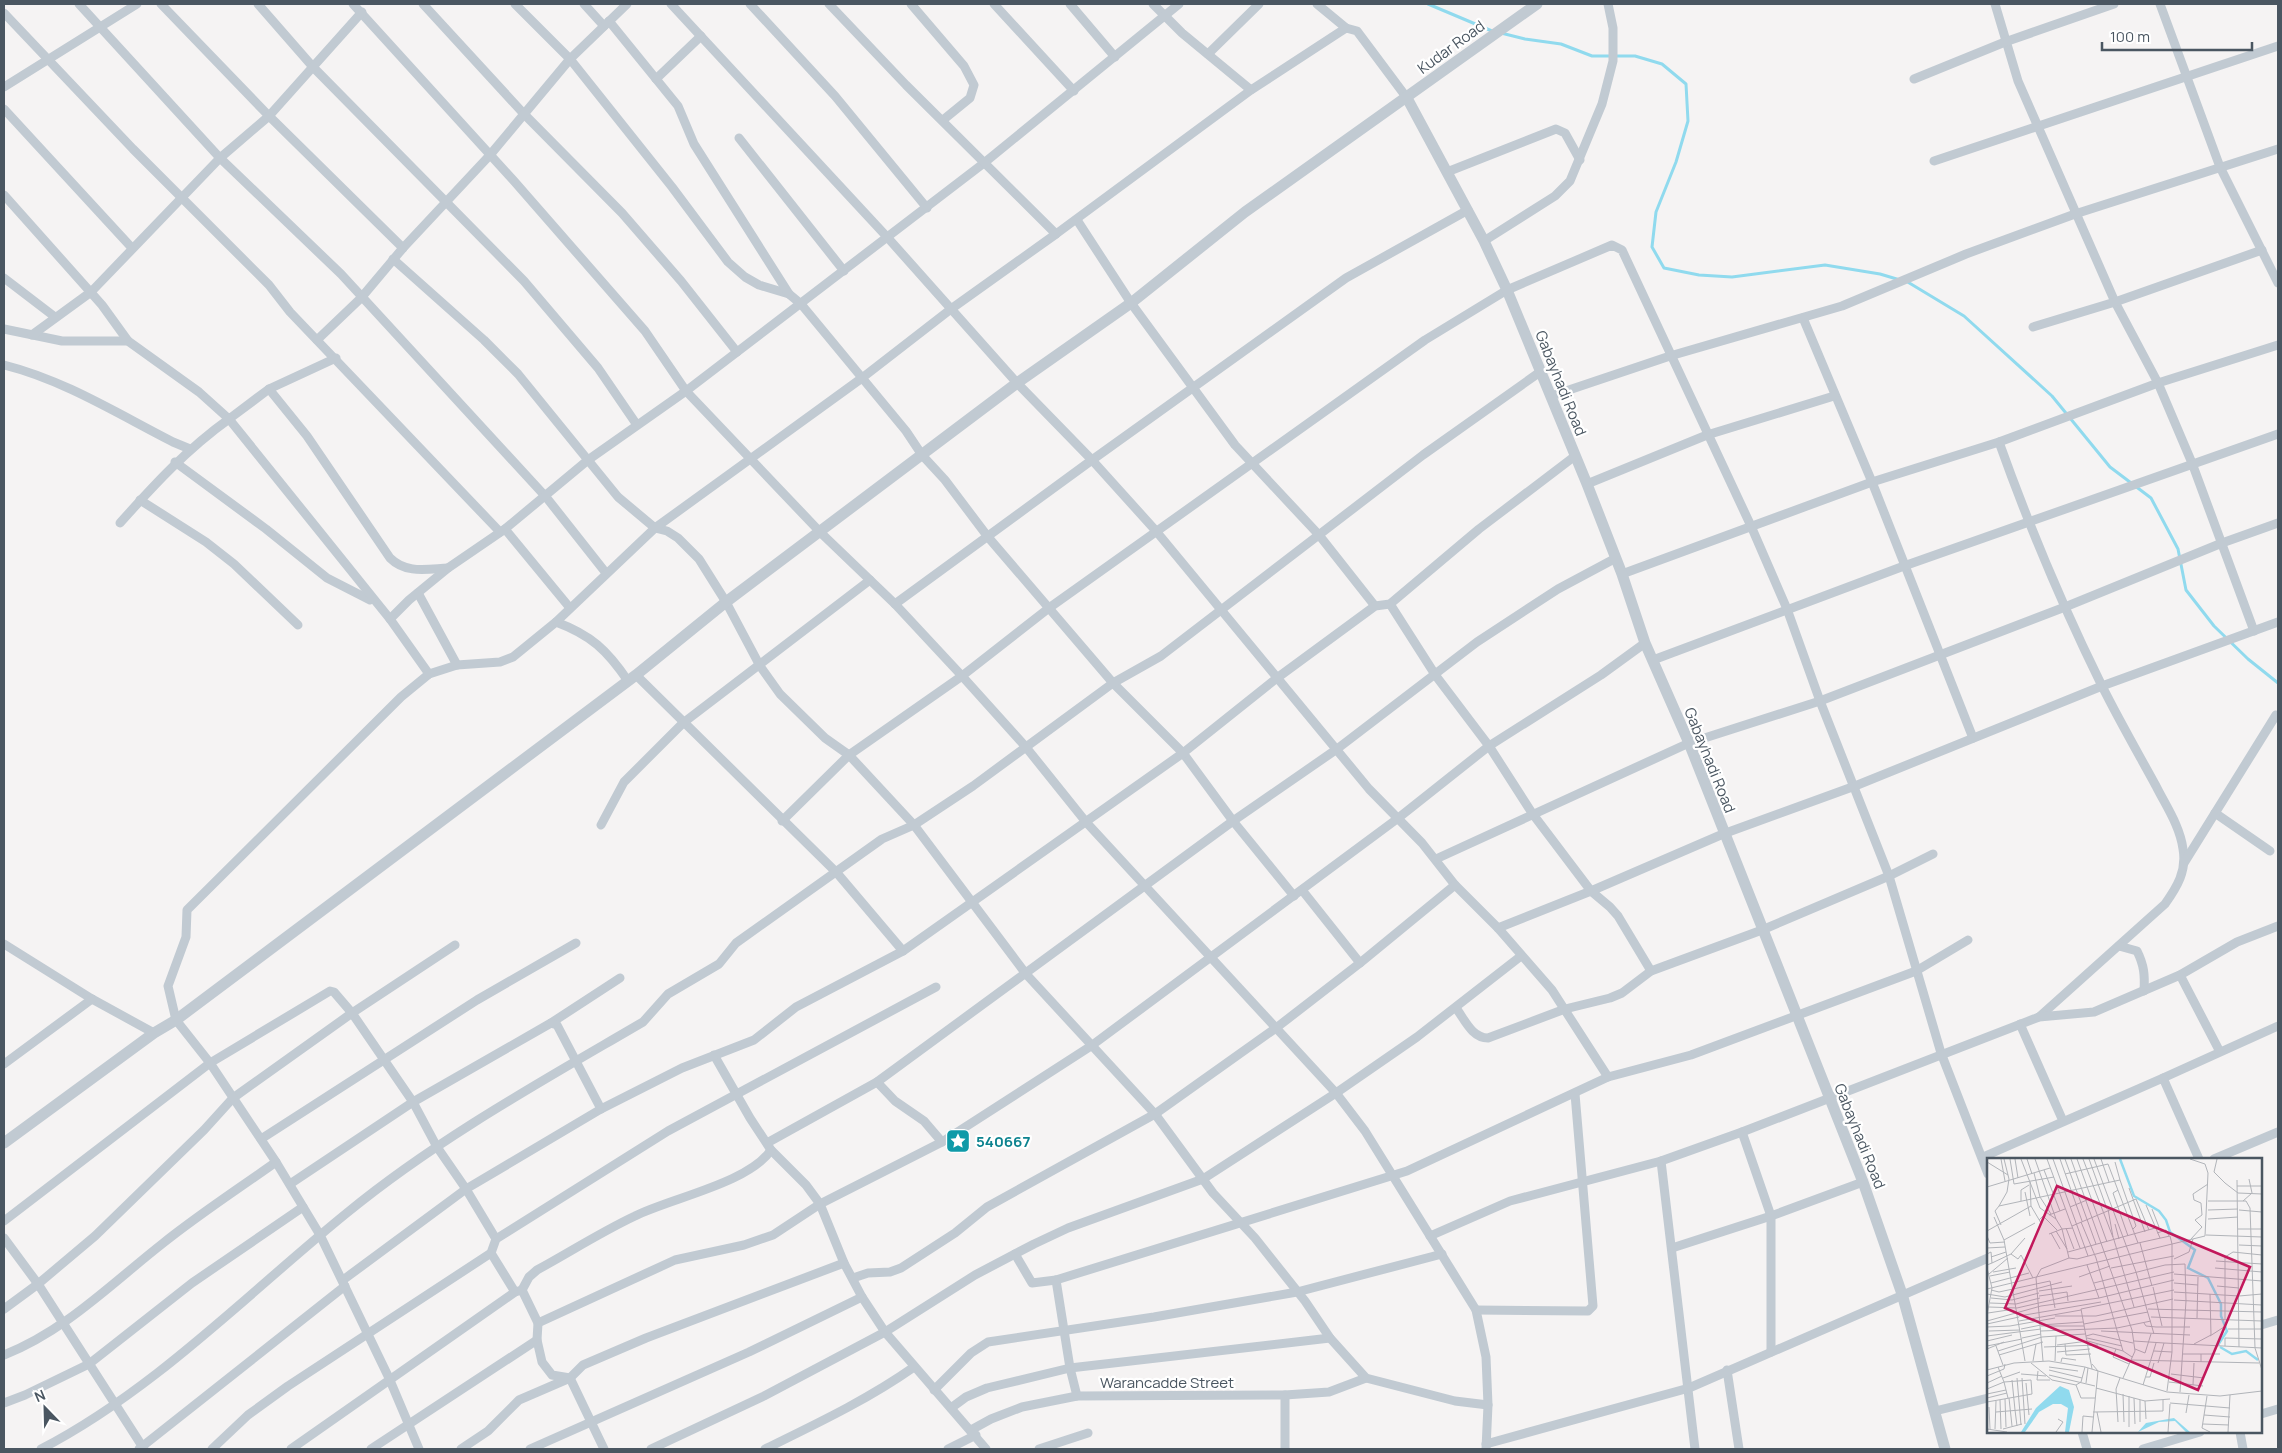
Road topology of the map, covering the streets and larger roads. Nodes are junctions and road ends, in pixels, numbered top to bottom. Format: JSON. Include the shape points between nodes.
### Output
{"nodes":[{"id":1,"x":79,"y":4,"type":"edge"},
{"id":2,"x":137,"y":4,"type":"edge"},
{"id":3,"x":161,"y":4,"type":"edge"},
{"id":4,"x":258,"y":4,"type":"edge"},
{"id":5,"x":353,"y":4,"type":"edge"},
{"id":6,"x":423,"y":4,"type":"edge"},
{"id":7,"x":515,"y":4,"type":"edge"},
{"id":8,"x":584,"y":4,"type":"edge"},
{"id":9,"x":628,"y":4,"type":"edge"},
{"id":10,"x":671,"y":4,"type":"edge"},
{"id":11,"x":750,"y":4,"type":"edge"},
{"id":12,"x":829,"y":4,"type":"edge"},
{"id":13,"x":911,"y":4,"type":"edge"},
{"id":14,"x":994,"y":4,"type":"edge"},
{"id":15,"x":1070,"y":4,"type":"edge"},
{"id":16,"x":1153,"y":4,"type":"edge"},
{"id":17,"x":1179,"y":4,"type":"edge"},
{"id":18,"x":1259,"y":4,"type":"edge"},
{"id":19,"x":1317,"y":4,"type":"edge"},
{"id":20,"x":1537,"y":4,"type":"edge"},
{"id":21,"x":1608,"y":4,"type":"edge"},
{"id":22,"x":1995,"y":4,"type":"edge"},
{"id":23,"x":2114,"y":4,"type":"edge"},
{"id":24,"x":2160,"y":4,"type":"edge"},
{"id":25,"x":362,"y":12,"type":"junction"},
{"id":26,"x":4,"y":14,"type":"edge"},
{"id":27,"x":1166,"y":16,"type":"junction"},
{"id":28,"x":607,"y":23,"type":"junction"},
{"id":29,"x":98,"y":26,"type":"junction"},
{"id":30,"x":1346,"y":28,"type":"junction"},
{"id":31,"x":701,"y":36,"type":"junction"},
{"id":32,"x":2006,"y":42,"type":"junction"},
{"id":33,"x":2278,"y":46,"type":"edge"},
{"id":34,"x":1208,"y":54,"type":"junction"},
{"id":35,"x":1115,"y":57,"type":"junction"},
{"id":36,"x":46,"y":59,"type":"junction"},
{"id":37,"x":570,"y":59,"type":"junction"},
{"id":38,"x":313,"y":67,"type":"junction"},
{"id":39,"x":2188,"y":77,"type":"junction"},
{"id":40,"x":1914,"y":78,"type":"dead end"},
{"id":41,"x":656,"y":79,"type":"junction"},
{"id":42,"x":4,"y":87,"type":"edge"},
{"id":43,"x":1251,"y":90,"type":"junction"},
{"id":44,"x":1074,"y":91,"type":"junction"},
{"id":45,"x":1407,"y":98,"type":"junction"},
{"id":46,"x":4,"y":109,"type":"edge"},
{"id":47,"x":524,"y":114,"type":"junction"},
{"id":48,"x":269,"y":116,"type":"junction"},
{"id":49,"x":943,"y":120,"type":"junction"},
{"id":50,"x":2038,"y":126,"type":"junction"},
{"id":51,"x":739,"y":138,"type":"dead end"},
{"id":52,"x":2278,"y":149,"type":"edge"},
{"id":53,"x":490,"y":156,"type":"junction"},
{"id":54,"x":220,"y":158,"type":"junction"},
{"id":55,"x":1580,"y":160,"type":"junction"},
{"id":56,"x":1934,"y":161,"type":"dead end"},
{"id":57,"x":984,"y":163,"type":"junction"},
{"id":58,"x":2220,"y":168,"type":"junction"},
{"id":59,"x":1447,"y":172,"type":"junction"},
{"id":60,"x":4,"y":195,"type":"edge"},
{"id":61,"x":183,"y":198,"type":"junction"},
{"id":62,"x":447,"y":203,"type":"junction"},
{"id":63,"x":927,"y":208,"type":"junction"},
{"id":64,"x":1468,"y":210,"type":"junction"},
{"id":65,"x":2075,"y":214,"type":"junction"},
{"id":66,"x":1077,"y":220,"type":"junction"},
{"id":67,"x":1056,"y":234,"type":"junction"},
{"id":68,"x":888,"y":238,"type":"junction"},
{"id":69,"x":1484,"y":241,"type":"junction"},
{"id":70,"x":132,"y":248,"type":"junction"},
{"id":71,"x":403,"y":248,"type":"junction"},
{"id":72,"x":2262,"y":250,"type":"junction"},
{"id":73,"x":393,"y":260,"type":"junction"},
{"id":74,"x":844,"y":272,"type":"junction"},
{"id":75,"x":4,"y":278,"type":"edge"},
{"id":76,"x":2278,"y":283,"type":"edge"},
{"id":77,"x":1507,"y":290,"type":"junction"},
{"id":78,"x":91,"y":292,"type":"junction"},
{"id":79,"x":790,"y":294,"type":"junction"},
{"id":80,"x":361,"y":298,"type":"junction"},
{"id":81,"x":2115,"y":302,"type":"junction"},
{"id":82,"x":1131,"y":303,"type":"junction"},
{"id":83,"x":801,"y":304,"type":"junction"},
{"id":84,"x":950,"y":310,"type":"junction"},
{"id":85,"x":55,"y":317,"type":"junction"},
{"id":86,"x":1802,"y":318,"type":"junction"},
{"id":87,"x":2033,"y":327,"type":"dead end"},
{"id":88,"x":4,"y":329,"type":"edge"},
{"id":89,"x":32,"y":335,"type":"junction"},
{"id":90,"x":317,"y":340,"type":"junction"},
{"id":91,"x":128,"y":341,"type":"junction"},
{"id":92,"x":2278,"y":345,"type":"edge"},
{"id":93,"x":737,"y":352,"type":"junction"},
{"id":94,"x":1670,"y":356,"type":"junction"},
{"id":95,"x":336,"y":358,"type":"junction"},
{"id":96,"x":4,"y":365,"type":"edge"},
{"id":97,"x":1540,"y":372,"type":"junction"},
{"id":98,"x":862,"y":378,"type":"junction"},
{"id":99,"x":1017,"y":383,"type":"junction"},
{"id":100,"x":2158,"y":383,"type":"junction"},
{"id":101,"x":1192,"y":388,"type":"junction"},
{"id":102,"x":269,"y":389,"type":"junction"},
{"id":103,"x":686,"y":391,"type":"junction"},
{"id":104,"x":1551,"y":396,"type":"junction"},
{"id":105,"x":1834,"y":396,"type":"junction"},
{"id":106,"x":229,"y":419,"type":"junction"},
{"id":107,"x":637,"y":425,"type":"junction"},
{"id":108,"x":2278,"y":434,"type":"edge"},
{"id":109,"x":1707,"y":435,"type":"junction"},
{"id":110,"x":1999,"y":442,"type":"junction"},
{"id":111,"x":190,"y":449,"type":"junction"},
{"id":112,"x":922,"y":455,"type":"junction"},
{"id":113,"x":1575,"y":456,"type":"junction"},
{"id":114,"x":750,"y":458,"type":"junction"},
{"id":115,"x":588,"y":460,"type":"junction"},
{"id":116,"x":1092,"y":460,"type":"junction"},
{"id":117,"x":175,"y":462,"type":"junction"},
{"id":118,"x":1252,"y":463,"type":"junction"},
{"id":119,"x":2192,"y":463,"type":"junction"},
{"id":120,"x":1872,"y":482,"type":"junction"},
{"id":121,"x":1587,"y":484,"type":"junction"},
{"id":122,"x":546,"y":497,"type":"junction"},
{"id":123,"x":140,"y":500,"type":"junction"},
{"id":124,"x":2027,"y":522,"type":"junction"},
{"id":125,"x":120,"y":523,"type":"dead end"},
{"id":126,"x":2278,"y":523,"type":"edge"},
{"id":127,"x":1751,"y":526,"type":"junction"},
{"id":128,"x":654,"y":528,"type":"junction"},
{"id":129,"x":502,"y":530,"type":"junction"},
{"id":130,"x":1156,"y":531,"type":"junction"},
{"id":131,"x":821,"y":533,"type":"junction"},
{"id":132,"x":1319,"y":535,"type":"junction"},
{"id":133,"x":988,"y":537,"type":"junction"},
{"id":134,"x":2222,"y":543,"type":"junction"},
{"id":135,"x":1616,"y":558,"type":"junction"},
{"id":136,"x":1904,"y":566,"type":"junction"},
{"id":137,"x":448,"y":568,"type":"junction"},
{"id":138,"x":606,"y":572,"type":"junction"},
{"id":139,"x":1622,"y":574,"type":"junction"},
{"id":140,"x":870,"y":580,"type":"junction"},
{"id":141,"x":418,"y":593,"type":"junction"},
{"id":142,"x":375,"y":602,"type":"junction"},
{"id":143,"x":726,"y":602,"type":"junction"},
{"id":144,"x":895,"y":604,"type":"junction"},
{"id":145,"x":1390,"y":604,"type":"junction"},
{"id":146,"x":1375,"y":606,"type":"junction"},
{"id":147,"x":2065,"y":607,"type":"junction"},
{"id":148,"x":570,"y":608,"type":"junction"},
{"id":149,"x":1049,"y":608,"type":"junction"},
{"id":150,"x":1787,"y":609,"type":"junction"},
{"id":151,"x":1222,"y":611,"type":"junction"},
{"id":152,"x":390,"y":619,"type":"junction"},
{"id":153,"x":556,"y":622,"type":"junction"},
{"id":154,"x":2278,"y":622,"type":"edge"},
{"id":155,"x":298,"y":625,"type":"dead end"},
{"id":156,"x":2254,"y":631,"type":"junction"},
{"id":157,"x":1645,"y":643,"type":"junction"},
{"id":158,"x":1940,"y":653,"type":"junction"},
{"id":159,"x":1653,"y":660,"type":"junction"},
{"id":160,"x":457,"y":665,"type":"junction"},
{"id":161,"x":760,"y":666,"type":"junction"},
{"id":162,"x":430,"y":674,"type":"junction"},
{"id":163,"x":962,"y":676,"type":"junction"},
{"id":164,"x":1436,"y":676,"type":"junction"},
{"id":165,"x":632,"y":678,"type":"junction"},
{"id":166,"x":1277,"y":678,"type":"junction"},
{"id":167,"x":1113,"y":683,"type":"junction"},
{"id":168,"x":2102,"y":686,"type":"junction"},
{"id":169,"x":1820,"y":701,"type":"junction"},
{"id":170,"x":2276,"y":714,"type":"dead end"},
{"id":171,"x":683,"y":723,"type":"junction"},
{"id":172,"x":1973,"y":738,"type":"junction"},
{"id":173,"x":1689,"y":743,"type":"junction"},
{"id":174,"x":1025,"y":746,"type":"junction"},
{"id":175,"x":1489,"y":746,"type":"junction"},
{"id":176,"x":1337,"y":749,"type":"junction"},
{"id":177,"x":1183,"y":753,"type":"junction"},
{"id":178,"x":849,"y":755,"type":"junction"},
{"id":179,"x":1855,"y":786,"type":"junction"},
{"id":180,"x":2215,"y":812,"type":"junction"},
{"id":181,"x":1532,"y":813,"type":"junction"},
{"id":182,"x":1397,"y":819,"type":"junction"},
{"id":183,"x":782,"y":821,"type":"junction"},
{"id":184,"x":1234,"y":821,"type":"junction"},
{"id":185,"x":1086,"y":822,"type":"junction"},
{"id":186,"x":601,"y":825,"type":"dead end"},
{"id":187,"x":914,"y":825,"type":"junction"},
{"id":188,"x":1723,"y":834,"type":"junction"},
{"id":189,"x":2270,"y":851,"type":"dead end"},
{"id":190,"x":1933,"y":854,"type":"dead end"},
{"id":191,"x":1436,"y":859,"type":"junction"},
{"id":192,"x":2184,"y":863,"type":"junction"},
{"id":193,"x":837,"y":873,"type":"junction"},
{"id":194,"x":1889,"y":876,"type":"junction"},
{"id":195,"x":1455,"y":885,"type":"junction"},
{"id":196,"x":1145,"y":886,"type":"junction"},
{"id":197,"x":1302,"y":890,"type":"junction"},
{"id":198,"x":1590,"y":891,"type":"junction"},
{"id":199,"x":1294,"y":896,"type":"junction"},
{"id":200,"x":972,"y":904,"type":"junction"},
{"id":201,"x":2278,"y":926,"type":"edge"},
{"id":202,"x":1498,"y":928,"type":"junction"},
{"id":203,"x":1762,"y":930,"type":"junction"},
{"id":204,"x":1968,"y":940,"type":"dead end"},
{"id":205,"x":576,"y":943,"type":"dead end"},
{"id":206,"x":4,"y":944,"type":"edge"},
{"id":207,"x":455,"y":945,"type":"dead end"},
{"id":208,"x":2119,"y":946,"type":"junction"},
{"id":209,"x":903,"y":951,"type":"junction"},
{"id":210,"x":1521,"y":956,"type":"junction"},
{"id":211,"x":1212,"y":958,"type":"junction"},
{"id":212,"x":1360,"y":963,"type":"junction"},
{"id":213,"x":1651,"y":971,"type":"junction"},
{"id":214,"x":1916,"y":971,"type":"junction"},
{"id":215,"x":1026,"y":974,"type":"junction"},
{"id":216,"x":2180,"y":975,"type":"junction"},
{"id":217,"x":620,"y":978,"type":"dead end"},
{"id":218,"x":936,"y":988,"type":"dead end"},
{"id":219,"x":2144,"y":991,"type":"junction"},
{"id":220,"x":92,"y":999,"type":"junction"},
{"id":221,"x":1456,"y":1008,"type":"junction"},
{"id":222,"x":1565,"y":1009,"type":"junction"},
{"id":223,"x":352,"y":1013,"type":"junction"},
{"id":224,"x":1797,"y":1016,"type":"junction"},
{"id":225,"x":2039,"y":1017,"type":"junction"},
{"id":226,"x":176,"y":1020,"type":"junction"},
{"id":227,"x":551,"y":1023,"type":"junction"},
{"id":228,"x":2020,"y":1024,"type":"junction"},
{"id":229,"x":2278,"y":1026,"type":"edge"},
{"id":230,"x":1276,"y":1028,"type":"junction"},
{"id":231,"x":154,"y":1033,"type":"junction"},
{"id":232,"x":1091,"y":1046,"type":"junction"},
{"id":233,"x":2219,"y":1050,"type":"junction"},
{"id":234,"x":1941,"y":1053,"type":"junction"},
{"id":235,"x":714,"y":1055,"type":"junction"},
{"id":236,"x":384,"y":1059,"type":"junction"},
{"id":237,"x":575,"y":1062,"type":"junction"},
{"id":238,"x":210,"y":1063,"type":"junction"},
{"id":239,"x":4,"y":1064,"type":"edge"},
{"id":240,"x":1608,"y":1077,"type":"junction"},
{"id":241,"x":2163,"y":1078,"type":"junction"},
{"id":242,"x":878,"y":1082,"type":"junction"},
{"id":243,"x":1336,"y":1093,"type":"junction"},
{"id":244,"x":736,"y":1094,"type":"junction"},
{"id":245,"x":1575,"y":1094,"type":"junction"},
{"id":246,"x":233,"y":1098,"type":"junction"},
{"id":247,"x":1829,"y":1099,"type":"junction"},
{"id":248,"x":413,"y":1102,"type":"junction"},
{"id":249,"x":601,"y":1109,"type":"junction"},
{"id":250,"x":1154,"y":1114,"type":"junction"},
{"id":251,"x":2062,"y":1121,"type":"junction"},
{"id":252,"x":1742,"y":1132,"type":"junction"},
{"id":253,"x":2278,"y":1132,"type":"edge"},
{"id":254,"x":260,"y":1140,"type":"junction"},
{"id":255,"x":942,"y":1142,"type":"junction"},
{"id":256,"x":4,"y":1143,"type":"edge"},
{"id":257,"x":437,"y":1147,"type":"junction"},
{"id":258,"x":769,"y":1147,"type":"junction"},
{"id":259,"x":1982,"y":1158,"type":"junction"},
{"id":260,"x":2199,"y":1158,"type":"edge"},
{"id":261,"x":2216,"y":1158,"type":"edge"},
{"id":262,"x":1661,"y":1161,"type":"junction"},
{"id":263,"x":276,"y":1162,"type":"junction"},
{"id":264,"x":1987,"y":1171,"type":"edge"},
{"id":265,"x":1393,"y":1175,"type":"junction"},
{"id":266,"x":1203,"y":1179,"type":"junction"},
{"id":267,"x":1581,"y":1182,"type":"junction"},
{"id":268,"x":1862,"y":1182,"type":"junction"},
{"id":269,"x":290,"y":1184,"type":"junction"},
{"id":270,"x":466,"y":1189,"type":"junction"},
{"id":271,"x":820,"y":1204,"type":"junction"},
{"id":272,"x":303,"y":1207,"type":"junction"},
{"id":273,"x":1770,"y":1216,"type":"junction"},
{"id":274,"x":4,"y":1221,"type":"edge"},
{"id":275,"x":1240,"y":1222,"type":"junction"},
{"id":276,"x":320,"y":1235,"type":"junction"},
{"id":277,"x":1430,"y":1236,"type":"junction"},
{"id":278,"x":4,"y":1238,"type":"edge"},
{"id":279,"x":496,"y":1239,"type":"junction"},
{"id":280,"x":1672,"y":1248,"type":"junction"},
{"id":281,"x":491,"y":1252,"type":"junction"},
{"id":282,"x":1015,"y":1254,"type":"junction"},
{"id":283,"x":1442,"y":1254,"type":"junction"},
{"id":284,"x":1987,"y":1258,"type":"edge"},
{"id":285,"x":844,"y":1263,"type":"junction"},
{"id":286,"x":853,"y":1278,"type":"junction"},
{"id":287,"x":1056,"y":1280,"type":"junction"},
{"id":288,"x":344,"y":1283,"type":"junction"},
{"id":289,"x":38,"y":1284,"type":"junction"},
{"id":290,"x":518,"y":1291,"type":"junction"},
{"id":291,"x":1297,"y":1292,"type":"junction"},
{"id":292,"x":1902,"y":1294,"type":"junction"},
{"id":293,"x":862,"y":1297,"type":"junction"},
{"id":294,"x":4,"y":1309,"type":"edge"},
{"id":295,"x":1476,"y":1310,"type":"junction"},
{"id":296,"x":2278,"y":1320,"type":"edge"},
{"id":297,"x":538,"y":1323,"type":"junction"},
{"id":298,"x":64,"y":1324,"type":"junction"},
{"id":299,"x":2262,"y":1326,"type":"edge"},
{"id":300,"x":1064,"y":1330,"type":"junction"},
{"id":301,"x":885,"y":1332,"type":"junction"},
{"id":302,"x":368,"y":1334,"type":"junction"},
{"id":303,"x":1330,"y":1338,"type":"junction"},
{"id":304,"x":536,"y":1340,"type":"junction"},
{"id":305,"x":1770,"y":1352,"type":"junction"},
{"id":306,"x":4,"y":1355,"type":"edge"},
{"id":307,"x":89,"y":1364,"type":"junction"},
{"id":308,"x":914,"y":1368,"type":"junction"},
{"id":309,"x":1070,"y":1368,"type":"junction"},
{"id":310,"x":1727,"y":1370,"type":"junction"},
{"id":311,"x":389,"y":1378,"type":"junction"},
{"id":312,"x":570,"y":1378,"type":"junction"},
{"id":313,"x":1366,"y":1378,"type":"junction"},
{"id":314,"x":1689,"y":1388,"type":"junction"},
{"id":315,"x":934,"y":1390,"type":"junction"},
{"id":316,"x":1285,"y":1395,"type":"junction"},
{"id":317,"x":1077,"y":1396,"type":"junction"},
{"id":318,"x":1987,"y":1398,"type":"edge"},
{"id":319,"x":4,"y":1403,"type":"edge"},
{"id":320,"x":116,"y":1403,"type":"junction"},
{"id":321,"x":1488,"y":1405,"type":"junction"},
{"id":322,"x":951,"y":1408,"type":"junction"},
{"id":323,"x":2278,"y":1409,"type":"edge"},
{"id":324,"x":1935,"y":1410,"type":"junction"},
{"id":325,"x":2262,"y":1414,"type":"edge"},
{"id":326,"x":407,"y":1423,"type":"junction"},
{"id":327,"x":592,"y":1423,"type":"junction"},
{"id":328,"x":973,"y":1433,"type":"junction"},
{"id":329,"x":1088,"y":1433,"type":"dead end"},
{"id":330,"x":2082,"y":1433,"type":"edge"},
{"id":331,"x":2197,"y":1433,"type":"edge"},
{"id":332,"x":2240,"y":1433,"type":"edge"},
{"id":333,"x":1486,"y":1447,"type":"edge"},
{"id":334,"x":142,"y":1448,"type":"edge"},
{"id":335,"x":41,"y":1449,"type":"edge"},
{"id":336,"x":212,"y":1449,"type":"edge"},
{"id":337,"x":291,"y":1449,"type":"edge"},
{"id":338,"x":371,"y":1449,"type":"edge"},
{"id":339,"x":419,"y":1449,"type":"edge"},
{"id":340,"x":461,"y":1449,"type":"edge"},
{"id":341,"x":530,"y":1449,"type":"edge"},
{"id":342,"x":604,"y":1449,"type":"edge"},
{"id":343,"x":651,"y":1449,"type":"edge"},
{"id":344,"x":765,"y":1449,"type":"edge"},
{"id":345,"x":948,"y":1449,"type":"edge"},
{"id":346,"x":986,"y":1449,"type":"edge"},
{"id":347,"x":1039,"y":1449,"type":"edge"},
{"id":348,"x":1285,"y":1449,"type":"edge"},
{"id":349,"x":1695,"y":1449,"type":"edge"},
{"id":350,"x":1739,"y":1449,"type":"edge"},
{"id":351,"x":1945,"y":1449,"type":"edge"},
{"id":352,"x":2087,"y":1449,"type":"edge"},
{"id":353,"x":2143,"y":1449,"type":"edge"},
{"id":354,"x":2243,"y":1449,"type":"edge"}],
"edges":[{"from":1,"to":29,"type":"street"},
{"from":2,"to":29,"type":"street"},
{"from":3,"to":48,"type":"street"},
{"from":4,"to":38,"type":"street"},
{"from":5,"to":25,"type":"street"},
{"from":6,"to":47,"type":"street"},
{"from":7,"to":37,"type":"street"},
{"from":8,"to":28,"type":"street"},
{"from":9,"to":28,"type":"street"},
{"from":10,"to":31,"type":"street"},
{"from":11,"to":63,"type":"street","via":[[835,96]]},
{"from":12,"to":49,"type":"street"},
{"from":13,"to":49,"type":"street","via":[[964,66],[974,85],[970,98]]},
{"from":14,"to":44,"type":"street"},
{"from":15,"to":35,"type":"street"},
{"from":16,"to":27,"type":"street"},
{"from":17,"to":27,"type":"street"},
{"from":18,"to":34,"type":"street"},
{"from":19,"to":30,"type":"street"},
{"from":20,"to":45,"type":"street","name":"Kudar Road"},
{"from":21,"to":55,"type":"street","via":[[1613,28],[1613,61],[1602,104]]},
{"from":22,"to":32,"type":"street"},
{"from":23,"to":32,"type":"street"},
{"from":24,"to":39,"type":"street"},
{"from":25,"to":38,"type":"street"},
{"from":25,"to":53,"type":"street"},
{"from":26,"to":36,"type":"street"},
{"from":27,"to":34,"type":"street"},
{"from":27,"to":35,"type":"street"},
{"from":28,"to":37,"type":"street"},
{"from":28,"to":41,"type":"street"},
{"from":29,"to":36,"type":"street"},
{"from":29,"to":54,"type":"street"},
{"from":30,"to":43,"type":"street"},
{"from":30,"to":45,"type":"street","via":[[1357,30]]},
{"from":31,"to":41,"type":"street"},
{"from":31,"to":68,"type":"street"},
{"from":32,"to":40,"type":"street"},
{"from":32,"to":50,"type":"street","via":[[2018,81]]},
{"from":33,"to":39,"type":"street"},
{"from":34,"to":43,"type":"street"},
{"from":35,"to":44,"type":"street"},
{"from":36,"to":42,"type":"street"},
{"from":36,"to":61,"type":"street"},
{"from":37,"to":47,"type":"street"},
{"from":37,"to":79,"type":"street","via":[[728,262],[759,285]]},
{"from":38,"to":48,"type":"street"},
{"from":38,"to":62,"type":"street"},
{"from":39,"to":50,"type":"street"},
{"from":39,"to":58,"type":"street"},
{"from":41,"to":79,"type":"street","via":[[678,106],[694,144]]},
{"from":43,"to":66,"type":"street"},
{"from":44,"to":57,"type":"street"},
{"from":45,"to":59,"type":"street","name":"Gabayhadi Road"},
{"from":45,"to":82,"type":"street","name":"Kudar Road","via":[[1245,212]]},
{"from":46,"to":70,"type":"street"},
{"from":47,"to":53,"type":"street"},
{"from":47,"to":93,"type":"street","via":[[622,213]]},
{"from":48,"to":54,"type":"street"},
{"from":48,"to":71,"type":"street"},
{"from":49,"to":57,"type":"street"},
{"from":50,"to":56,"type":"street"},
{"from":50,"to":65,"type":"street"},
{"from":51,"to":74,"type":"street"},
{"from":52,"to":58,"type":"street"},
{"from":53,"to":62,"type":"street"},
{"from":53,"to":103,"type":"street","via":[[644,331]]},
{"from":54,"to":61,"type":"street"},
{"from":54,"to":80,"type":"street"},
{"from":55,"to":59,"type":"street","via":[[1565,133],[1556,129]]},
{"from":55,"to":69,"type":"street","via":[[1565,188]]},
{"from":57,"to":63,"type":"street"},
{"from":57,"to":67,"type":"street"},
{"from":58,"to":65,"type":"street"},
{"from":58,"to":72,"type":"street"},
{"from":59,"to":64,"type":"street","name":"Gabayhadi Road"},
{"from":60,"to":78,"type":"street"},
{"from":61,"to":70,"type":"street"},
{"from":61,"to":90,"type":"street","via":[[269,285]]},
{"from":62,"to":71,"type":"street"},
{"from":62,"to":107,"type":"street","via":[[524,281],[598,368]]},
{"from":63,"to":68,"type":"street"},
{"from":64,"to":69,"type":"street","name":"Gabayhadi Road"},
{"from":64,"to":101,"type":"street","via":[[1346,278]]},
{"from":65,"to":81,"type":"street"},
{"from":65,"to":86,"type":"street","via":[[1966,254],[1864,298]]},
{"from":66,"to":67,"type":"street"},
{"from":66,"to":82,"type":"street"},
{"from":67,"to":84,"type":"street"},
{"from":68,"to":74,"type":"street"},
{"from":68,"to":84,"type":"street"},
{"from":69,"to":77,"type":"street","name":"Gabayhadi Road"},
{"from":70,"to":78,"type":"street"},
{"from":71,"to":73,"type":"street"},
{"from":72,"to":76,"type":"street"},
{"from":72,"to":81,"type":"street"},
{"from":73,"to":80,"type":"street"},
{"from":73,"to":115,"type":"street","via":[[518,374]]},
{"from":74,"to":83,"type":"street"},
{"from":75,"to":85,"type":"street"},
{"from":77,"to":94,"type":"street","via":[[1612,245],[1617,246],[1622,250]]},
{"from":77,"to":97,"type":"street","name":"Gabayhadi Road"},
{"from":77,"to":118,"type":"street","via":[[1425,340]]},
{"from":78,"to":85,"type":"street"},
{"from":78,"to":91,"type":"street"},
{"from":79,"to":83,"type":"street"},
{"from":80,"to":90,"type":"street"},
{"from":80,"to":122,"type":"street"},
{"from":81,"to":87,"type":"street"},
{"from":81,"to":100,"type":"street"},
{"from":82,"to":99,"type":"street","name":"Kudar Road"},
{"from":82,"to":101,"type":"street"},
{"from":83,"to":93,"type":"street"},
{"from":83,"to":98,"type":"street"},
{"from":84,"to":98,"type":"street"},
{"from":84,"to":99,"type":"street"},
{"from":85,"to":89,"type":"street"},
{"from":86,"to":94,"type":"street"},
{"from":86,"to":105,"type":"street"},
{"from":88,"to":89,"type":"street"},
{"from":89,"to":91,"type":"street","via":[[62,340]]},
{"from":90,"to":95,"type":"street"},
{"from":91,"to":106,"type":"street","via":[[199,392]]},
{"from":92,"to":100,"type":"street"},
{"from":93,"to":103,"type":"street"},
{"from":94,"to":104,"type":"street"},
{"from":94,"to":109,"type":"street"},
{"from":95,"to":102,"type":"street"},
{"from":95,"to":129,"type":"street"},
{"from":96,"to":111,"type":"street","via":[[64,384]]},
{"from":97,"to":104,"type":"street","name":"Gabayhadi Road"},
{"from":97,"to":132,"type":"street","via":[[1423,455]]},
{"from":98,"to":112,"type":"street"},
{"from":98,"to":114,"type":"street"},
{"from":99,"to":112,"type":"street","name":"Kudar Road"},
{"from":99,"to":116,"type":"street"},
{"from":100,"to":110,"type":"street"},
{"from":100,"to":119,"type":"street"},
{"from":101,"to":116,"type":"street"},
{"from":101,"to":118,"type":"street"},
{"from":102,"to":106,"type":"street"},
{"from":102,"to":137,"type":"street","via":[[307,436],[396,564],[414,569]]},
{"from":103,"to":107,"type":"street"},
{"from":103,"to":114,"type":"street"},
{"from":104,"to":113,"type":"street","name":"Gabayhadi Road"},
{"from":105,"to":109,"type":"street"},
{"from":105,"to":120,"type":"street"},
{"from":106,"to":111,"type":"street"},
{"from":106,"to":142,"type":"street"},
{"from":107,"to":115,"type":"street"},
{"from":108,"to":119,"type":"street"},
{"from":109,"to":121,"type":"street"},
{"from":109,"to":127,"type":"street"},
{"from":110,"to":120,"type":"street"},
{"from":110,"to":124,"type":"street"},
{"from":111,"to":117,"type":"street"},
{"from":112,"to":131,"type":"street","name":"Kudar Road"},
{"from":112,"to":133,"type":"street"},
{"from":113,"to":121,"type":"street","name":"Gabayhadi Road"},
{"from":113,"to":145,"type":"street","via":[[1479,529]]},
{"from":114,"to":128,"type":"street"},
{"from":114,"to":131,"type":"street"},
{"from":115,"to":122,"type":"street"},
{"from":115,"to":128,"type":"street","via":[[618,498]]},
{"from":116,"to":130,"type":"street"},
{"from":116,"to":133,"type":"street"},
{"from":117,"to":123,"type":"street"},
{"from":117,"to":142,"type":"street","via":[[327,578]]},
{"from":118,"to":130,"type":"street"},
{"from":118,"to":132,"type":"street"},
{"from":119,"to":124,"type":"street"},
{"from":119,"to":134,"type":"street"},
{"from":120,"to":127,"type":"street"},
{"from":120,"to":136,"type":"street"},
{"from":121,"to":135,"type":"street","name":"Gabayhadi Road"},
{"from":122,"to":129,"type":"street"},
{"from":122,"to":138,"type":"street"},
{"from":123,"to":125,"type":"street"},
{"from":123,"to":155,"type":"street","via":[[234,564]]},
{"from":124,"to":136,"type":"street"},
{"from":124,"to":147,"type":"street"},
{"from":126,"to":134,"type":"street"},
{"from":127,"to":139,"type":"street"},
{"from":127,"to":150,"type":"street"},
{"from":128,"to":138,"type":"street"},
{"from":128,"to":143,"type":"street","via":[[667,531],[688,548]]},
{"from":129,"to":137,"type":"street"},
{"from":129,"to":148,"type":"street"},
{"from":130,"to":149,"type":"street"},
{"from":130,"to":151,"type":"street"},
{"from":131,"to":140,"type":"street"},
{"from":131,"to":143,"type":"street","name":"Kudar Road"},
{"from":132,"to":146,"type":"street"},
{"from":132,"to":151,"type":"street"},
{"from":133,"to":144,"type":"street"},
{"from":133,"to":149,"type":"street"},
{"from":134,"to":147,"type":"street"},
{"from":134,"to":156,"type":"street"},
{"from":135,"to":139,"type":"street","name":"Gabayhadi Road"},
{"from":135,"to":164,"type":"street","via":[[1507,621]]},
{"from":136,"to":150,"type":"street"},
{"from":136,"to":158,"type":"street"},
{"from":137,"to":141,"type":"street"},
{"from":138,"to":148,"type":"street"},
{"from":139,"to":157,"type":"street","name":"Gabayhadi Road"},
{"from":140,"to":144,"type":"street"},
{"from":140,"to":161,"type":"street"},
{"from":141,"to":152,"type":"street"},
{"from":141,"to":160,"type":"street"},
{"from":142,"to":152,"type":"street"},
{"from":143,"to":161,"type":"street"},
{"from":143,"to":165,"type":"street","name":"Kudar Road"},
{"from":144,"to":163,"type":"street"},
{"from":145,"to":146,"type":"street"},
{"from":145,"to":164,"type":"street"},
{"from":146,"to":166,"type":"street"},
{"from":147,"to":158,"type":"street"},
{"from":147,"to":168,"type":"street"},
{"from":148,"to":153,"type":"street"},
{"from":149,"to":163,"type":"street"},
{"from":149,"to":167,"type":"street"},
{"from":150,"to":159,"type":"street"},
{"from":150,"to":169,"type":"street"},
{"from":151,"to":166,"type":"street"},
{"from":151,"to":167,"type":"street","via":[[1161,656]]},
{"from":152,"to":162,"type":"street"},
{"from":153,"to":160,"type":"street","via":[[514,658]]},
{"from":153,"to":165,"type":"street","via":[[590,637]]},
{"from":154,"to":156,"type":"street"},
{"from":156,"to":168,"type":"street"},
{"from":157,"to":159,"type":"street","name":"Gabayhadi Road"},
{"from":157,"to":175,"type":"street"},
{"from":158,"to":169,"type":"street"},
{"from":158,"to":172,"type":"street"},
{"from":159,"to":173,"type":"street","name":"Gabayhadi Road"},
{"from":160,"to":162,"type":"street"},
{"from":161,"to":171,"type":"street"},
{"from":161,"to":178,"type":"street","via":[[801,716]]},
{"from":162,"to":226,"type":"street","via":[[401,697],[187,910],[186,937],[168,986]]},
{"from":163,"to":174,"type":"street"},
{"from":163,"to":178,"type":"street"},
{"from":164,"to":175,"type":"street"},
{"from":164,"to":176,"type":"street"},
{"from":165,"to":171,"type":"street"},
{"from":165,"to":226,"type":"street","name":"Kudar Road"},
{"from":166,"to":176,"type":"street"},
{"from":166,"to":177,"type":"street"},
{"from":167,"to":174,"type":"street"},
{"from":167,"to":177,"type":"street"},
{"from":168,"to":172,"type":"street"},
{"from":168,"to":192,"type":"street","via":[[2175,823]]},
{"from":169,"to":173,"type":"street"},
{"from":169,"to":179,"type":"street"},
{"from":170,"to":180,"type":"street"},
{"from":171,"to":183,"type":"street"},
{"from":171,"to":186,"type":"street","via":[[624,782]]},
{"from":172,"to":179,"type":"street"},
{"from":173,"to":181,"type":"street"},
{"from":173,"to":188,"type":"street","name":"Gabayhadi Road"},
{"from":174,"to":185,"type":"street"},
{"from":174,"to":187,"type":"street"},
{"from":175,"to":181,"type":"street"},
{"from":175,"to":182,"type":"street"},
{"from":176,"to":182,"type":"street"},
{"from":176,"to":184,"type":"street"},
{"from":177,"to":184,"type":"street"},
{"from":177,"to":185,"type":"street"},
{"from":178,"to":183,"type":"street"},
{"from":178,"to":187,"type":"street"},
{"from":179,"to":188,"type":"street"},
{"from":179,"to":194,"type":"street"},
{"from":180,"to":189,"type":"street"},
{"from":180,"to":192,"type":"street"},
{"from":181,"to":191,"type":"street"},
{"from":181,"to":198,"type":"street"},
{"from":182,"to":191,"type":"street"},
{"from":182,"to":197,"type":"street"},
{"from":183,"to":193,"type":"street"},
{"from":184,"to":196,"type":"street"},
{"from":184,"to":199,"type":"street"},
{"from":185,"to":196,"type":"street"},
{"from":185,"to":200,"type":"street"},
{"from":187,"to":193,"type":"street","via":[[882,839]]},
{"from":187,"to":200,"type":"street"},
{"from":188,"to":198,"type":"street"},
{"from":188,"to":203,"type":"street","name":"Gabayhadi Road"},
{"from":190,"to":194,"type":"street"},
{"from":191,"to":195,"type":"street"},
{"from":192,"to":208,"type":"street","via":[[2178,885],[2165,904]]},
{"from":193,"to":209,"type":"street"},
{"from":193,"to":237,"type":"street","via":[[736,943],[719,964],[668,994],[643,1022]]},
{"from":194,"to":203,"type":"street"},
{"from":194,"to":214,"type":"street"},
{"from":195,"to":202,"type":"street"},
{"from":195,"to":212,"type":"street"},
{"from":196,"to":211,"type":"street"},
{"from":196,"to":215,"type":"street"},
{"from":197,"to":199,"type":"street"},
{"from":197,"to":212,"type":"street"},
{"from":198,"to":202,"type":"street"},
{"from":198,"to":213,"type":"street","via":[[1618,916]]},
{"from":199,"to":211,"type":"street"},
{"from":200,"to":209,"type":"street"},
{"from":200,"to":215,"type":"street"},
{"from":201,"to":216,"type":"street","via":[[2237,942]]},
{"from":202,"to":210,"type":"street"},
{"from":203,"to":213,"type":"street"},
{"from":203,"to":224,"type":"street","name":"Gabayhadi Road"},
{"from":204,"to":214,"type":"street"},
{"from":205,"to":236,"type":"street","via":[[493,990]]},
{"from":206,"to":220,"type":"street"},
{"from":207,"to":223,"type":"street"},
{"from":208,"to":219,"type":"street","via":[[2136,951],[2139,956],[2145,972]]},
{"from":208,"to":225,"type":"street"},
{"from":209,"to":235,"type":"street","via":[[796,1007],[756,1038]]},
{"from":210,"to":221,"type":"street"},
{"from":210,"to":222,"type":"street"},
{"from":211,"to":230,"type":"street"},
{"from":211,"to":232,"type":"street"},
{"from":212,"to":230,"type":"street"},
{"from":213,"to":222,"type":"street","via":[[1622,993]]},
{"from":214,"to":224,"type":"street"},
{"from":214,"to":234,"type":"street"},
{"from":215,"to":232,"type":"street"},
{"from":215,"to":242,"type":"street"},
{"from":216,"to":219,"type":"street"},
{"from":216,"to":233,"type":"street"},
{"from":217,"to":227,"type":"street"},
{"from":218,"to":244,"type":"street"},
{"from":219,"to":225,"type":"street","via":[[2094,1012]]},
{"from":220,"to":231,"type":"street"},
{"from":220,"to":239,"type":"street"},
{"from":221,"to":222,"type":"street","via":[[1481,1038]]},
{"from":221,"to":243,"type":"street"},
{"from":222,"to":240,"type":"street"},
{"from":223,"to":236,"type":"street"},
{"from":223,"to":238,"type":"street","via":[[334,992],[326,992]]},
{"from":223,"to":246,"type":"street"},
{"from":224,"to":240,"type":"street","via":[[1691,1055]]},
{"from":224,"to":247,"type":"street","name":"Gabayhadi Road"},
{"from":225,"to":228,"type":"street"},
{"from":226,"to":231,"type":"street","name":"Kudar Road"},
{"from":226,"to":238,"type":"street"},
{"from":227,"to":237,"type":"street","via":[[557,1025]]},
{"from":227,"to":248,"type":"street"},
{"from":228,"to":234,"type":"street"},
{"from":228,"to":251,"type":"street"},
{"from":229,"to":233,"type":"street"},
{"from":230,"to":243,"type":"street"},
{"from":230,"to":250,"type":"street"},
{"from":231,"to":256,"type":"street","name":"Kudar Road"},
{"from":232,"to":250,"type":"street"},
{"from":232,"to":255,"type":"street"},
{"from":233,"to":241,"type":"street"},
{"from":234,"to":247,"type":"street"},
{"from":234,"to":259,"type":"street"},
{"from":235,"to":244,"type":"street"},
{"from":235,"to":249,"type":"street"},
{"from":236,"to":248,"type":"street"},
{"from":236,"to":254,"type":"street"},
{"from":237,"to":249,"type":"street"},
{"from":237,"to":257,"type":"street"},
{"from":238,"to":246,"type":"street"},
{"from":238,"to":274,"type":"street"},
{"from":240,"to":245,"type":"street"},
{"from":241,"to":251,"type":"street"},
{"from":241,"to":260,"type":"street"},
{"from":242,"to":255,"type":"street","via":[[895,1101],[924,1121]]},
{"from":242,"to":258,"type":"street"},
{"from":243,"to":265,"type":"street"},
{"from":243,"to":266,"type":"street"},
{"from":244,"to":258,"type":"street"},
{"from":244,"to":279,"type":"street","via":[[668,1131]]},
{"from":245,"to":265,"type":"street"},
{"from":245,"to":267,"type":"street"},
{"from":246,"to":254,"type":"street"},
{"from":246,"to":289,"type":"street","via":[[95,1236]]},
{"from":247,"to":252,"type":"street"},
{"from":247,"to":268,"type":"street","name":"Gabayhadi Road"},
{"from":248,"to":257,"type":"street"},
{"from":248,"to":269,"type":"street"},
{"from":249,"to":270,"type":"street"},
{"from":250,"to":266,"type":"street"},
{"from":250,"to":286,"type":"street","via":[[987,1208],[901,1268]]},
{"from":251,"to":259,"type":"street"},
{"from":252,"to":262,"type":"street"},
{"from":252,"to":273,"type":"street"},
{"from":253,"to":261,"type":"street"},
{"from":254,"to":263,"type":"street"},
{"from":255,"to":271,"type":"street"},
{"from":257,"to":270,"type":"street"},
{"from":257,"to":276,"type":"street","via":[[349,1210]]},
{"from":258,"to":271,"type":"street"},
{"from":258,"to":290,"type":"street","via":[[756,1165],[718,1184],[636,1216],[537,1270]]},
{"from":259,"to":264,"type":"street"},
{"from":262,"to":267,"type":"street"},
{"from":262,"to":280,"type":"street"},
{"from":263,"to":269,"type":"street"},
{"from":263,"to":298,"type":"street","via":[[163,1243]]},
{"from":265,"to":275,"type":"street"},
{"from":265,"to":277,"type":"street"},
{"from":266,"to":275,"type":"street"},
{"from":266,"to":282,"type":"street","via":[[1068,1228]]},
{"from":267,"to":277,"type":"street","via":[[1510,1201]]},
{"from":267,"to":295,"type":"street","via":[[1591,1309]]},
{"from":268,"to":273,"type":"street"},
{"from":268,"to":292,"type":"street","name":"Gabayhadi Road"},
{"from":269,"to":272,"type":"street"},
{"from":270,"to":279,"type":"street"},
{"from":270,"to":288,"type":"street"},
{"from":271,"to":285,"type":"street"},
{"from":271,"to":297,"type":"street","via":[[773,1235],[744,1245],[675,1260]]},
{"from":272,"to":276,"type":"street"},
{"from":272,"to":307,"type":"street","via":[[192,1282]]},
{"from":273,"to":280,"type":"street"},
{"from":273,"to":305,"type":"street"},
{"from":275,"to":287,"type":"street"},
{"from":275,"to":291,"type":"street"},
{"from":276,"to":288,"type":"street"},
{"from":276,"to":320,"type":"street","via":[[235,1309]]},
{"from":277,"to":283,"type":"street"},
{"from":278,"to":289,"type":"street"},
{"from":279,"to":281,"type":"street"},
{"from":280,"to":314,"type":"street"},
{"from":281,"to":290,"type":"street"},
{"from":281,"to":302,"type":"street"},
{"from":282,"to":287,"type":"street","via":[[1032,1283]]},
{"from":282,"to":301,"type":"street","via":[[974,1275]]},
{"from":283,"to":291,"type":"street"},
{"from":283,"to":295,"type":"street"},
{"from":284,"to":292,"type":"street"},
{"from":285,"to":286,"type":"street"},
{"from":285,"to":312,"type":"street","via":[[646,1338],[583,1365]]},
{"from":286,"to":293,"type":"street"},
{"from":287,"to":300,"type":"street"},
{"from":288,"to":302,"type":"street"},
{"from":288,"to":334,"type":"street"},
{"from":289,"to":294,"type":"street"},
{"from":289,"to":298,"type":"street"},
{"from":290,"to":297,"type":"street"},
{"from":290,"to":311,"type":"street"},
{"from":291,"to":300,"type":"street"},
{"from":291,"to":303,"type":"street"},
{"from":292,"to":305,"type":"street"},
{"from":292,"to":324,"type":"street","name":"Gabayhadi Road"},
{"from":293,"to":301,"type":"street"},
{"from":293,"to":327,"type":"street"},
{"from":295,"to":321,"type":"street","via":[[1486,1357]]},
{"from":296,"to":299,"type":"street"},
{"from":297,"to":304,"type":"street"},
{"from":298,"to":306,"type":"street","via":[[28,1346]]},
{"from":298,"to":307,"type":"street"},
{"from":300,"to":309,"type":"street"},
{"from":300,"to":315,"type":"street","via":[[988,1342],[971,1353]]},
{"from":301,"to":308,"type":"street"},
{"from":301,"to":343,"type":"street","via":[[764,1396]]},
{"from":302,"to":311,"type":"street"},
{"from":302,"to":336,"type":"street","via":[[248,1415]]},
{"from":303,"to":309,"type":"street"},
{"from":303,"to":313,"type":"street"},
{"from":304,"to":312,"type":"street","via":[[539,1356],[548,1372]]},
{"from":304,"to":326,"type":"street"},
{"from":305,"to":310,"type":"street"},
{"from":307,"to":319,"type":"street"},
{"from":307,"to":320,"type":"street"},
{"from":308,"to":315,"type":"street"},
{"from":308,"to":344,"type":"street","via":[[833,1416]]},
{"from":309,"to":317,"type":"street"},
{"from":309,"to":322,"type":"street","via":[[981,1390]]},
{"from":310,"to":314,"type":"street"},
{"from":310,"to":350,"type":"street"},
{"from":311,"to":326,"type":"street"},
{"from":311,"to":337,"type":"street"},
{"from":312,"to":327,"type":"street"},
{"from":312,"to":340,"type":"street","via":[[519,1400],[488,1431]]},
{"from":313,"to":316,"type":"street","name":"Warancadde Street","via":[[1329,1392]]},
{"from":313,"to":321,"type":"street","via":[[1455,1401]]},
{"from":314,"to":333,"type":"street"},
{"from":314,"to":349,"type":"street"},
{"from":315,"to":322,"type":"street"},
{"from":316,"to":317,"type":"street","name":"Warancadde Street"},
{"from":316,"to":348,"type":"street"},
{"from":317,"to":328,"type":"street","name":"Warancadde Street","via":[[1022,1407],[991,1419]]},
{"from":318,"to":324,"type":"street"},
{"from":320,"to":334,"type":"street"},
{"from":320,"to":335,"type":"street"},
{"from":321,"to":333,"type":"street"},
{"from":322,"to":328,"type":"street"},
{"from":323,"to":325,"type":"street"},
{"from":324,"to":351,"type":"street","name":"Gabayhadi Road"},
{"from":326,"to":338,"type":"street"},
{"from":326,"to":339,"type":"street"},
{"from":327,"to":341,"type":"street"},
{"from":327,"to":342,"type":"street"},
{"from":328,"to":345,"type":"street","name":"Warancadde Street"},
{"from":328,"to":346,"type":"street"},
{"from":329,"to":347,"type":"street"},
{"from":330,"to":352,"type":"street"},
{"from":331,"to":353,"type":"street"},
{"from":332,"to":354,"type":"street"}]}
